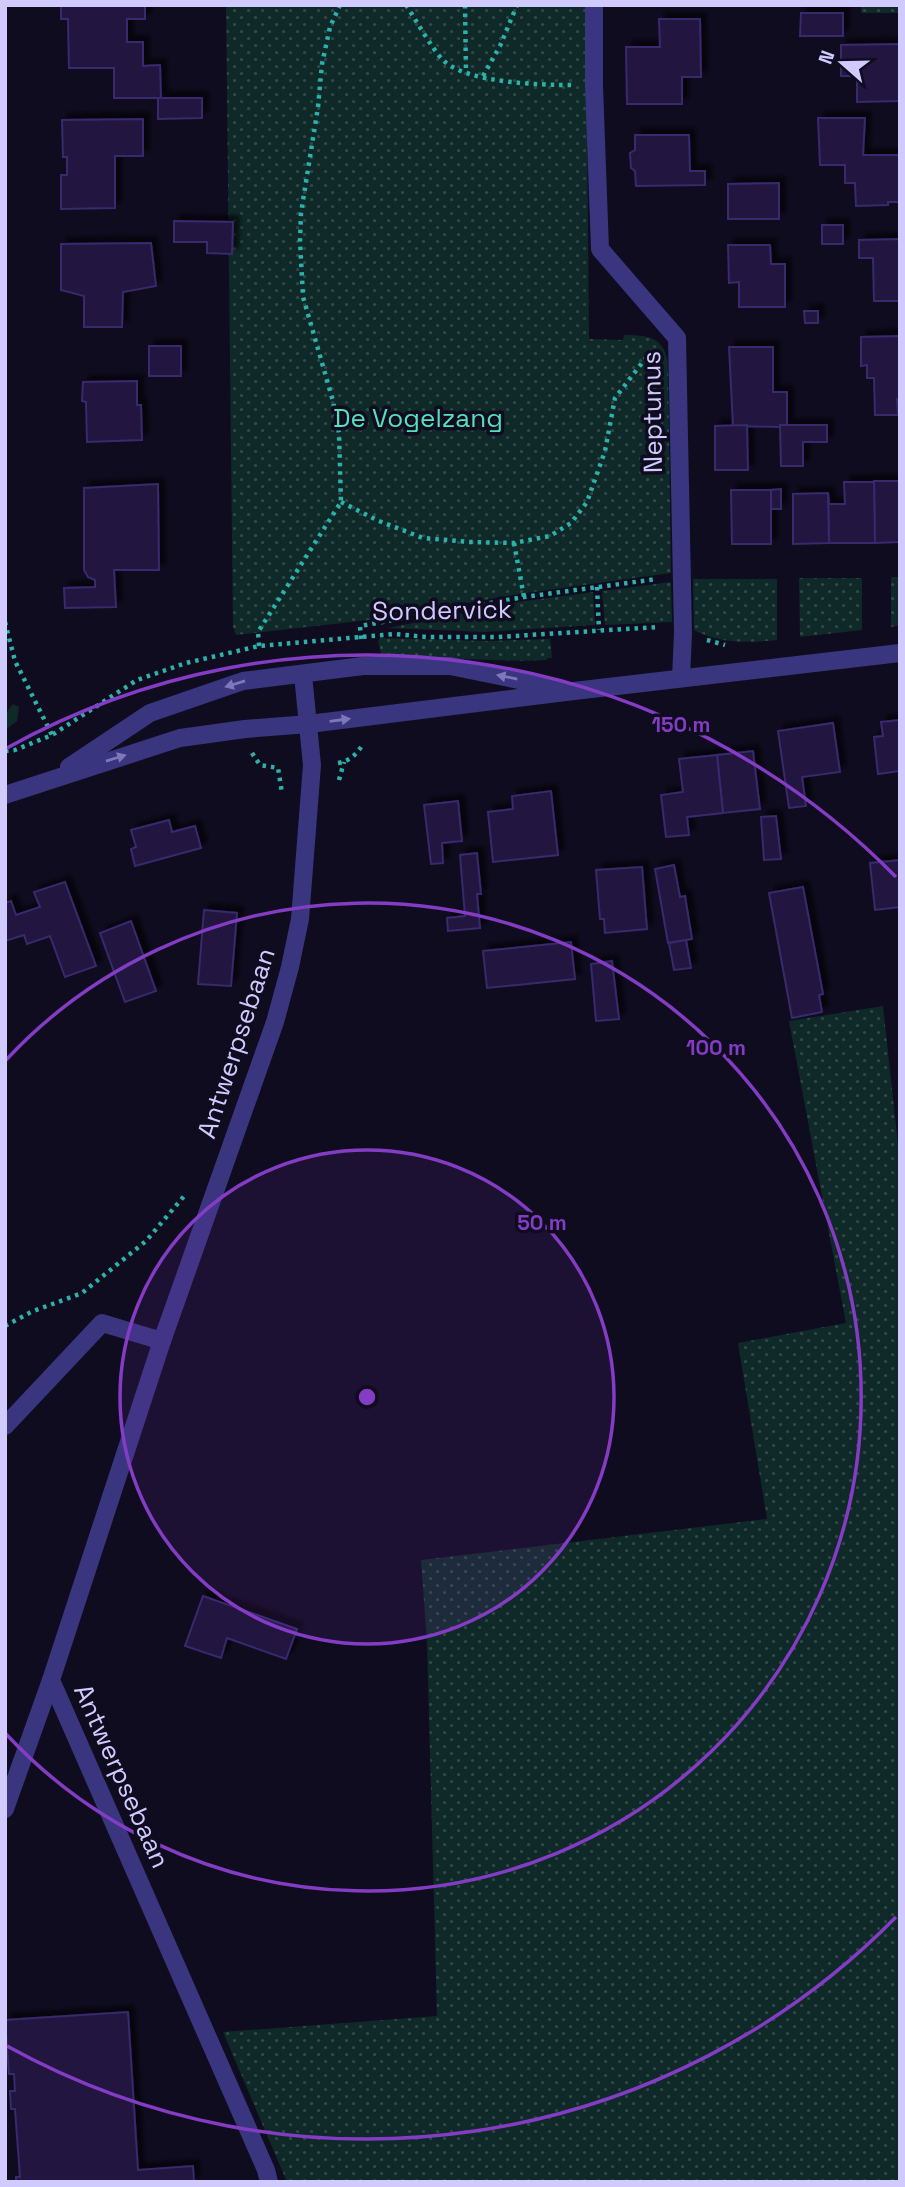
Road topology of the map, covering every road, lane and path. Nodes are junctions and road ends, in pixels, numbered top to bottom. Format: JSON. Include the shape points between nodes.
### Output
{"nodes":[{"id":1,"x":340,"y":5,"type":"edge"},
{"id":2,"x":406,"y":5,"type":"edge"},
{"id":3,"x":465,"y":5,"type":"edge"},
{"id":4,"x":517,"y":5,"type":"edge"},
{"id":5,"x":594,"y":5,"type":"edge"},
{"id":6,"x":466,"y":73,"type":"junction"},
{"id":7,"x":483,"y":76,"type":"junction"},
{"id":8,"x":594,"y":86,"type":"junction"},
{"id":9,"x":669,"y":328,"type":"junction"},
{"id":10,"x":341,"y":502,"type":"junction"},
{"id":11,"x":513,"y":543,"type":"junction"},
{"id":12,"x":682,"y":576,"type":"junction"},
{"id":13,"x":597,"y":587,"type":"junction"},
{"id":14,"x":524,"y":597,"type":"junction"},
{"id":15,"x":5,"y":622,"type":"edge"},
{"id":16,"x":599,"y":630,"type":"junction"},
{"id":17,"x":683,"y":633,"type":"junction"},
{"id":18,"x":360,"y":637,"type":"junction"},
{"id":19,"x":259,"y":646,"type":"junction"},
{"id":20,"x":730,"y":646,"type":"dead end"},
{"id":21,"x":239,"y":652,"type":"junction"},
{"id":22,"x":900,"y":653,"type":"edge"},
{"id":23,"x":303,"y":675,"type":"junction"},
{"id":24,"x":681,"y":678,"type":"junction"},
{"id":25,"x":243,"y":681,"type":"junction"},
{"id":26,"x":574,"y":691,"type":"junction"},
{"id":27,"x":309,"y":724,"type":"junction"},
{"id":28,"x":245,"y":729,"type":"junction"},
{"id":29,"x":52,"y":735,"type":"junction"},
{"id":30,"x":367,"y":737,"type":"dead end"},
{"id":31,"x":5,"y":751,"type":"edge"},
{"id":32,"x":344,"y":762,"type":"dead end"},
{"id":33,"x":51,"y":779,"type":"junction"},
{"id":34,"x":282,"y":793,"type":"dead end"},
{"id":35,"x":5,"y":795,"type":"edge"},
{"id":36,"x":187,"y":1192,"type":"dead end"},
{"id":37,"x":5,"y":1326,"type":"edge"},
{"id":38,"x":162,"y":1341,"type":"junction"},
{"id":39,"x":5,"y":1426,"type":"edge"},
{"id":40,"x":51,"y":1680,"type":"junction"},
{"id":41,"x":5,"y":1810,"type":"edge"},
{"id":42,"x":270,"y":2182,"type":"edge"}],
"edges":[{"from":1,"to":10,"type":"path","via":[[322,64],[300,241],[303,297],[339,433]]},
{"from":2,"to":6,"type":"path","via":[[444,61]]},
{"from":3,"to":6,"type":"path"},
{"from":4,"to":7,"type":"path"},
{"from":5,"to":8,"type":"street","name":"Neptunus"},
{"from":6,"to":7,"type":"path"},
{"from":7,"to":8,"type":"path","via":[[525,85]]},
{"from":8,"to":9,"type":"street","name":"Neptunus","via":[[600,249]]},
{"from":9,"to":11,"type":"path","via":[[615,398],[605,451],[587,502],[571,523],[550,536]]},
{"from":9,"to":12,"type":"street","name":"Neptunus","via":[[677,338]]},
{"from":10,"to":11,"type":"path","via":[[423,538]]},
{"from":10,"to":19,"type":"path","via":[[258,632]]},
{"from":11,"to":14,"type":"path"},
{"from":12,"to":13,"type":"path"},
{"from":12,"to":17,"type":"street","name":"Neptunus"},
{"from":13,"to":14,"type":"path"},
{"from":13,"to":16,"type":"path"},
{"from":14,"to":18,"type":"path","via":[[360,626]]},
{"from":15,"to":29,"type":"path","via":[[15,661]]},
{"from":16,"to":17,"type":"path","name":"Sondervick","via":[[656,627]]},
{"from":16,"to":18,"type":"path","name":"Sondervick","via":[[498,637]]},
{"from":17,"to":20,"type":"path","name":"Sondervick"},
{"from":17,"to":24,"type":"street","name":"Neptunus"},
{"from":18,"to":19,"type":"path","name":"Sondervick"},
{"from":19,"to":21,"type":"path","name":"Sondervick"},
{"from":21,"to":25,"type":"path"},
{"from":21,"to":29,"type":"path","name":"Sondervick","via":[[137,680]]},
{"from":22,"to":24,"type":"street"},
{"from":23,"to":25,"type":"street"},
{"from":26,"to":23,"type":"street","one_way":true,"via":[[450,666],[363,667]]},
{"from":23,"to":27,"type":"street","name":"Antwerpsebaan"},
{"from":24,"to":26,"type":"street"},
{"from":25,"to":33,"type":"street","one_way":true,"via":[[150,713]]},
{"from":27,"to":26,"type":"street","one_way":true},
{"from":27,"to":28,"type":"street"},
{"from":27,"to":38,"type":"street","name":"Antwerpsebaan","via":[[312,765],[300,919],[290,967],[275,1022]]},
{"from":33,"to":28,"type":"street","one_way":true,"via":[[180,738]]},
{"from":28,"to":34,"type":"path","via":[[260,765],[278,768]]},
{"from":29,"to":31,"type":"path","name":"Sondervick"},
{"from":30,"to":32,"type":"path"},
{"from":33,"to":35,"type":"street"},
{"from":36,"to":37,"type":"path","via":[[146,1241],[82,1293]]},
{"from":38,"to":39,"type":"street","via":[[102,1323]]},
{"from":38,"to":40,"type":"street","name":"Antwerpsebaan"},
{"from":40,"to":41,"type":"street"},
{"from":40,"to":42,"type":"street","name":"Antwerpsebaan"}]}
